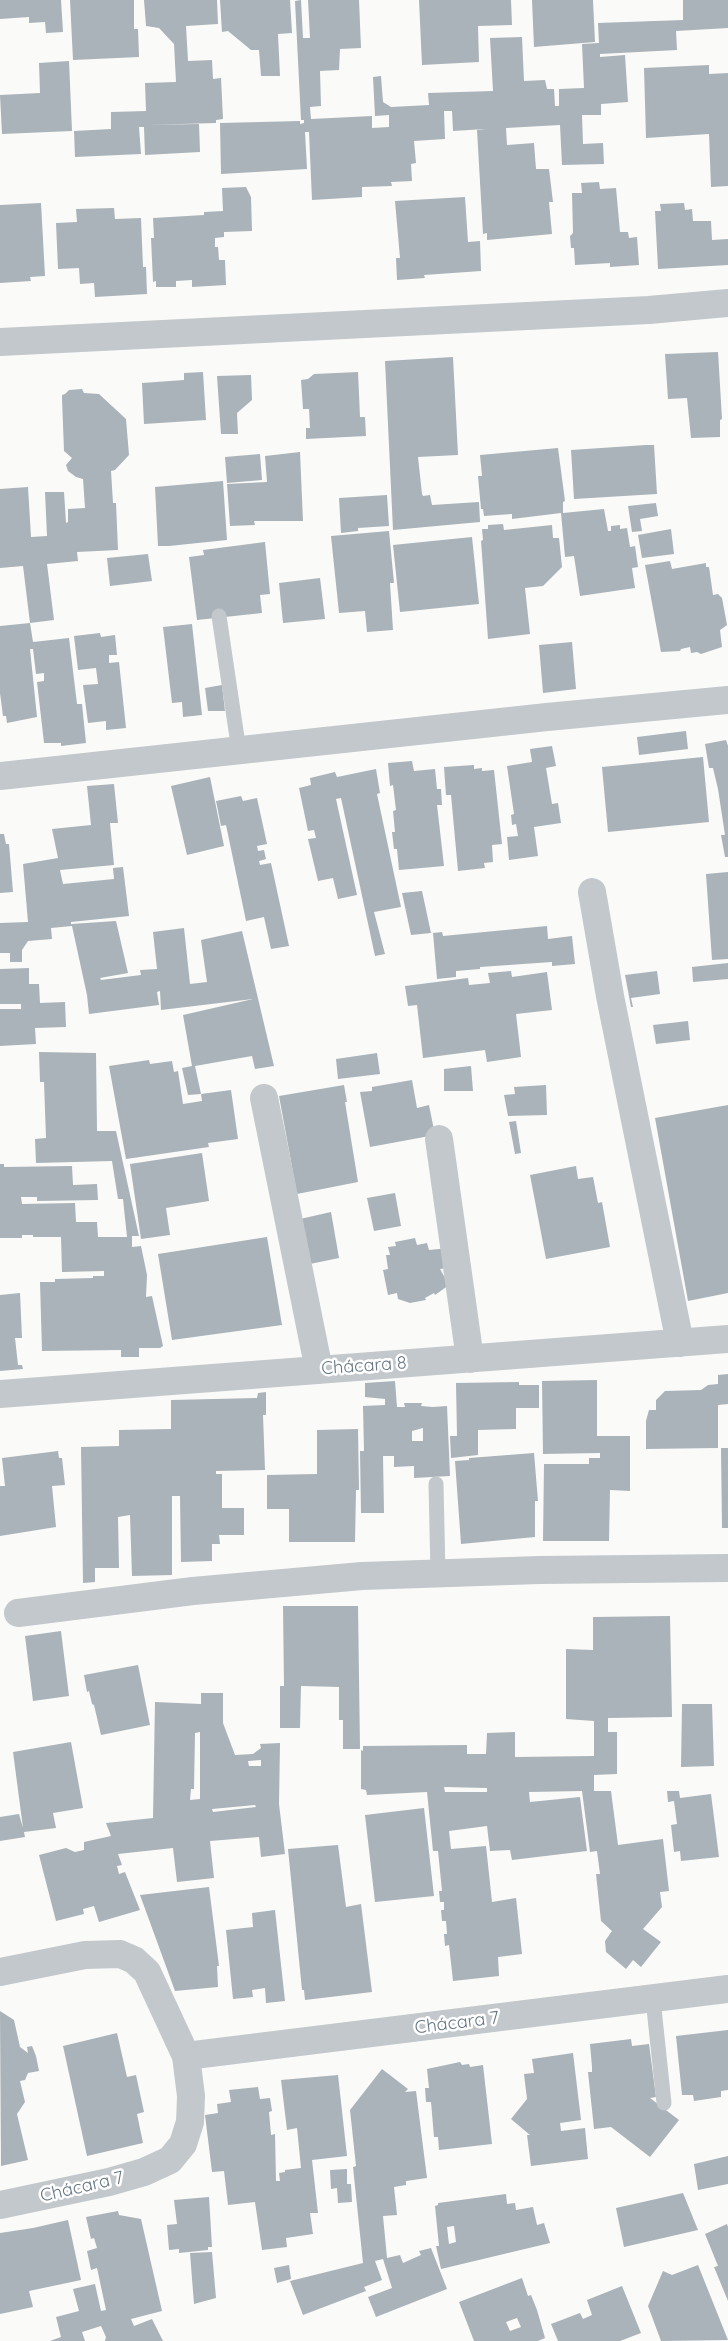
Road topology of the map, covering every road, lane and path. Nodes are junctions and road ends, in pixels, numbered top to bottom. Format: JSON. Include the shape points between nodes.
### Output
{"nodes":[{"id":1,"x":728,"y":304,"type":"edge"},
{"id":2,"x":0,"y":342,"type":"edge"},
{"id":3,"x":219,"y":616,"type":"dead end"},
{"id":4,"x":728,"y":700,"type":"edge"},
{"id":5,"x":239,"y":751,"type":"junction"},
{"id":6,"x":0,"y":776,"type":"edge"},
{"id":7,"x":592,"y":892,"type":"dead end"},
{"id":8,"x":264,"y":1098,"type":"dead end"},
{"id":9,"x":439,"y":1139,"type":"dead end"},
{"id":10,"x":728,"y":1339,"type":"edge"},
{"id":11,"x":680,"y":1343,"type":"junction"},
{"id":12,"x":470,"y":1359,"type":"junction"},
{"id":13,"x":319,"y":1370,"type":"junction"},
{"id":14,"x":3,"y":1395,"type":"edge"},
{"id":15,"x":436,"y":1484,"type":"dead end"},
{"id":16,"x":728,"y":1568,"type":"edge"},
{"id":17,"x":438,"y":1574,"type":"junction"},
{"id":18,"x":18,"y":1613,"type":"dead end"},
{"id":19,"x":0,"y":1972,"type":"edge"},
{"id":20,"x":728,"y":1990,"type":"edge"},
{"id":21,"x":653,"y":1999,"type":"junction"},
{"id":22,"x":186,"y":2056,"type":"junction"},
{"id":23,"x":664,"y":2103,"type":"dead end"},
{"id":24,"x":0,"y":2205,"type":"edge"}],
"edges":[{"from":1,"to":2,"type":"street"},
{"from":3,"to":5,"type":"lane"},
{"from":4,"to":5,"type":"street"},
{"from":5,"to":6,"type":"street"},
{"from":7,"to":11,"type":"street"},
{"from":8,"to":13,"type":"street"},
{"from":9,"to":12,"type":"street"},
{"from":10,"to":11,"type":"street","name":"Chácara 8"},
{"from":11,"to":12,"type":"street","name":"Chácara 8"},
{"from":12,"to":13,"type":"street","name":"Chácara 8"},
{"from":13,"to":14,"type":"street","name":"Chácara 8"},
{"from":15,"to":17,"type":"lane"},
{"from":16,"to":17,"type":"street"},
{"from":17,"to":18,"type":"street","via":[[362,1576],[192,1591]]},
{"from":19,"to":22,"type":"street","name":"Chácara 7","via":[[85,1954],[120,1954],[134,1960],[147,1972]]},
{"from":20,"to":21,"type":"street","name":"Chácara 7"},
{"from":21,"to":22,"type":"street","name":"Chácara 7"},
{"from":21,"to":23,"type":"lane"},
{"from":22,"to":24,"type":"street","name":"Chácara 7","via":[[191,2096],[190,2122],[183,2144],[170,2160],[109,2182]]}]}
